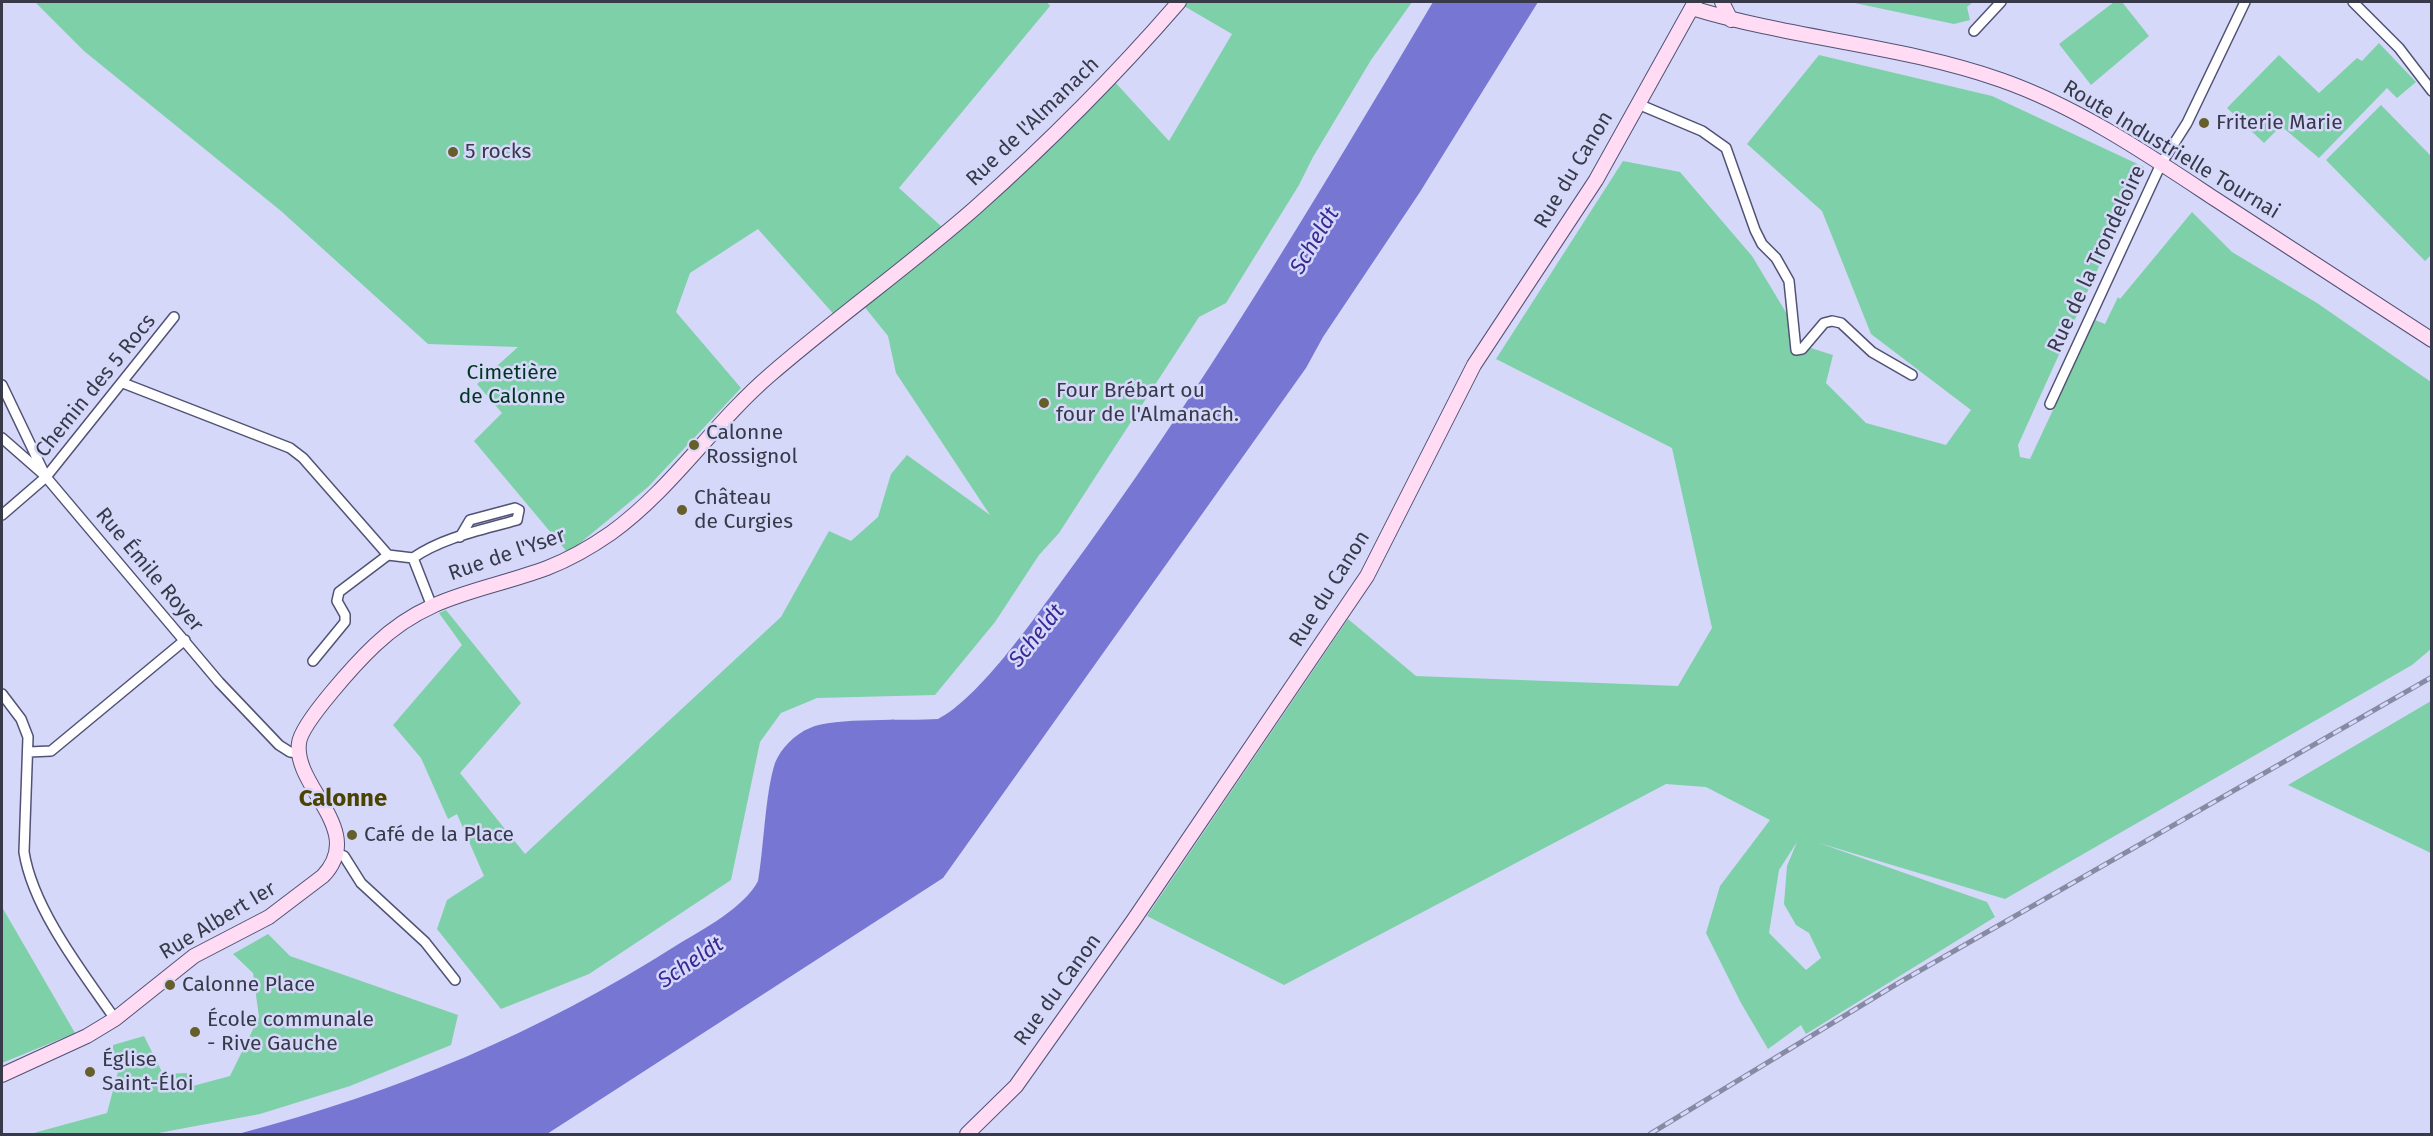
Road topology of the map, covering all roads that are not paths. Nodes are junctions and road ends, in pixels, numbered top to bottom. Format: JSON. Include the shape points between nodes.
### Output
{"nodes":[{"id":1,"x":1179,"y":2,"type":"edge"},
{"id":2,"x":1722,"y":2,"type":"edge"},
{"id":3,"x":2001,"y":2,"type":"edge"},
{"id":4,"x":2245,"y":2,"type":"edge"},
{"id":5,"x":2353,"y":2,"type":"edge"},
{"id":6,"x":1693,"y":5,"type":"edge"},
{"id":7,"x":1731,"y":20,"type":"junction"},
{"id":8,"x":1974,"y":31,"type":"dead end"},
{"id":9,"x":2432,"y":91,"type":"edge"},
{"id":10,"x":1638,"y":104,"type":"junction"},
{"id":11,"x":2161,"y":164,"type":"junction"},
{"id":12,"x":907,"y":263,"type":"joint"},
{"id":13,"x":174,"y":317,"type":"dead end"},
{"id":14,"x":2432,"y":340,"type":"edge"},
{"id":15,"x":1912,"y":375,"type":"dead end"},
{"id":16,"x":123,"y":383,"type":"junction"},
{"id":17,"x":2,"y":385,"type":"edge"},
{"id":18,"x":2050,"y":404,"type":"dead end"},
{"id":19,"x":2,"y":438,"type":"edge"},
{"id":20,"x":46,"y":477,"type":"junction"},
{"id":21,"x":2,"y":515,"type":"edge"},
{"id":22,"x":460,"y":537,"type":"junction"},
{"id":23,"x":388,"y":555,"type":"junction"},
{"id":24,"x":413,"y":558,"type":"junction"},
{"id":25,"x":431,"y":604,"type":"junction"},
{"id":26,"x":185,"y":640,"type":"junction"},
{"id":27,"x":313,"y":661,"type":"dead end"},
{"id":28,"x":2,"y":694,"type":"edge"},
{"id":29,"x":29,"y":752,"type":"junction"},
{"id":30,"x":298,"y":753,"type":"junction"},
{"id":31,"x":336,"y":853,"type":"junction"},
{"id":32,"x":455,"y":980,"type":"dead end"},
{"id":33,"x":115,"y":1019,"type":"junction"},
{"id":34,"x":2,"y":1075,"type":"edge"},
{"id":35,"x":967,"y":1134,"type":"edge"}],
"edges":[{"from":1,"to":12,"type":"main road","name":"Rue de l'Almanach","via":[[1042,147]]},
{"from":2,"to":7,"type":"main road"},
{"from":3,"to":8,"type":"street"},
{"from":4,"to":11,"type":"street","name":"Rue de la Trondeloire","via":[[2187,123]]},
{"from":5,"to":9,"type":"street","via":[[2399,48]]},
{"from":6,"to":7,"type":"main road","name":"Route Industrielle Tournai"},
{"from":6,"to":10,"type":"main road","name":"Rue du Canon"},
{"from":7,"to":11,"type":"main road","name":"Route Industrielle Tournai","via":[[1942,61],[2002,80],[2098,125]]},
{"from":10,"to":15,"type":"street","via":[[1702,131],[1726,148],[1755,230],[1789,281],[1796,350],[1802,349],[1824,323],[1832,321]]},
{"from":10,"to":35,"type":"main road","name":"Rue du Canon","via":[[1596,180],[1474,365],[1367,576],[1023,1076]]},
{"from":11,"to":14,"type":"main road","name":"Route Industrielle Tournai"},
{"from":11,"to":18,"type":"street","name":"Rue de la Trondeloire"},
{"from":12,"to":25,"type":"main road","name":"Rue de l'Yser","via":[[768,376],[657,492],[612,532],[550,567]]},
{"from":13,"to":16,"type":"street","name":"Chemin des 5 Rocs"},
{"from":16,"to":20,"type":"street","name":"Chemin des 5 Rocs"},
{"from":16,"to":23,"type":"street","via":[[290,448]]},
{"from":17,"to":20,"type":"street","name":"Rue Émile Royer"},
{"from":19,"to":20,"type":"street"},
{"from":20,"to":21,"type":"street","name":"Chemin des 5 Rocs"},
{"from":20,"to":26,"type":"street","name":"Rue Émile Royer"},
{"from":22,"to":22,"type":"street","via":[[518,520],[519,510],[470,520]]},
{"from":22,"to":24,"type":"street","via":[[431,546]]},
{"from":23,"to":24,"type":"street"},
{"from":23,"to":27,"type":"street","via":[[339,592],[337,601],[345,621]]},
{"from":24,"to":25,"type":"street"},
{"from":25,"to":30,"type":"main road","name":"Rue de l'Yser","via":[[372,647],[306,724]]},
{"from":26,"to":29,"type":"street","via":[[51,751]]},
{"from":26,"to":30,"type":"street","name":"Rue Émile Royer","via":[[279,745]]},
{"from":28,"to":29,"type":"street","via":[[21,719]]},
{"from":29,"to":33,"type":"street","via":[[24,852],[27,867],[60,939]]},
{"from":30,"to":31,"type":"main road","via":[[333,826]]},
{"from":31,"to":32,"type":"street","via":[[344,856],[361,883],[425,942]]},
{"from":31,"to":33,"type":"main road","name":"Rue Albert Ier","via":[[329,869],[285,907],[194,956]]},
{"from":33,"to":34,"type":"main road","name":"Rue Albert Ier","via":[[78,1041]]}]}
